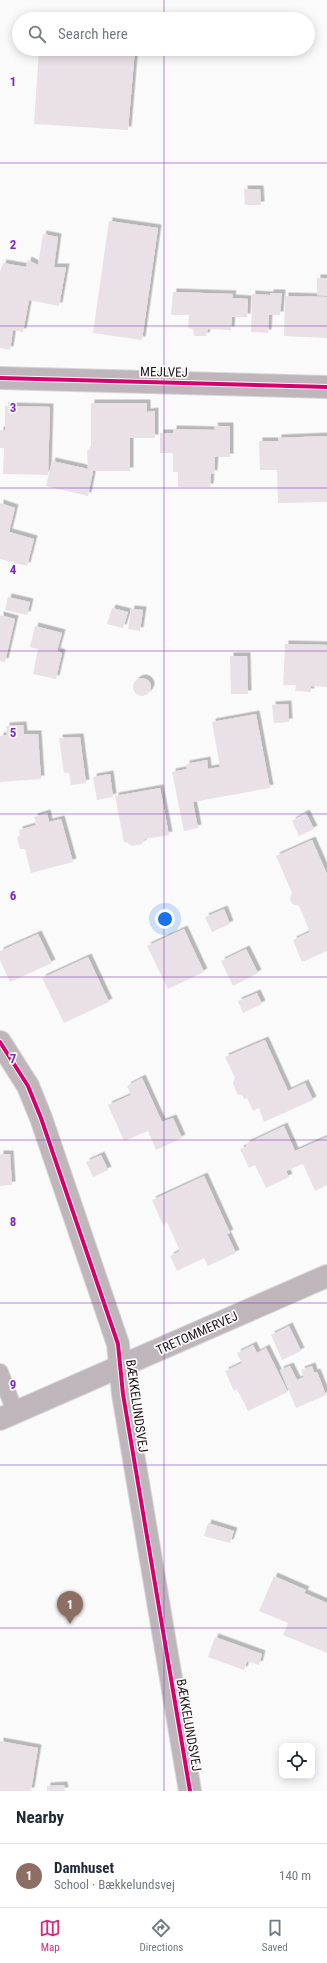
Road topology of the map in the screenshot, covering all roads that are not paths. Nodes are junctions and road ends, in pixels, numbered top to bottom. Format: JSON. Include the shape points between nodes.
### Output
{"nodes":[{"id":1,"x":0,"y":378,"type":"edge"},
{"id":2,"x":327,"y":387,"type":"edge"},
{"id":3,"x":0,"y":1042,"type":"edge"},
{"id":4,"x":327,"y":1276,"type":"edge"},
{"id":5,"x":120,"y":1367,"type":"junction"},
{"id":6,"x":0,"y":1372,"type":"edge"},
{"id":7,"x":8,"y":1416,"type":"edge"},
{"id":8,"x":190,"y":1791,"type":"edge"}],
"edges":[{"from":1,"to":2,"type":"street","name":"MEJLVEJ"},
{"from":3,"to":5,"type":"street","name":"BÆKKELUNDSVEJ","via":[[28,1086],[41,1118],[118,1344]]},
{"from":4,"to":5,"type":"street","name":"TRETOMMERVEJ"},
{"from":5,"to":7,"type":"street","name":"TRETOMMERVEJ"},
{"from":5,"to":8,"type":"street","name":"BÆKKELUNDSVEJ"},
{"from":6,"to":7,"type":"lane"}]}
